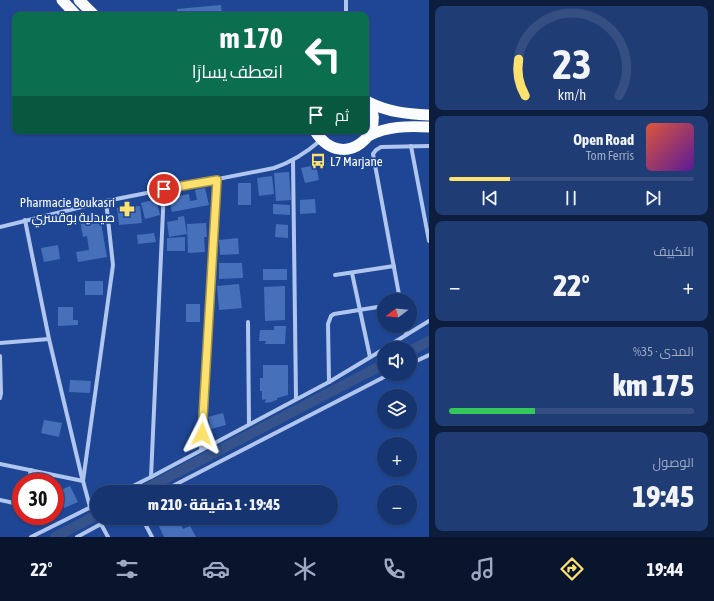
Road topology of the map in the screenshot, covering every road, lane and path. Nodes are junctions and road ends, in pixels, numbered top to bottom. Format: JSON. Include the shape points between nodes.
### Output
{"nodes":[{"id":1,"x":62,"y":0,"type":"edge"},
{"id":2,"x":79,"y":0,"type":"edge"},
{"id":3,"x":346,"y":0,"type":"edge"},
{"id":4,"x":73,"y":12,"type":"edge"},
{"id":5,"x":91,"y":12,"type":"edge"},
{"id":6,"x":346,"y":12,"type":"edge"},
{"id":7,"x":369,"y":102,"type":"edge"},
{"id":8,"x":369,"y":105,"type":"edge"},
{"id":9,"x":429,"y":115,"type":"edge"},
{"id":10,"x":429,"y":127,"type":"edge"},
{"id":11,"x":315,"y":134,"type":"edge"},
{"id":12,"x":317,"y":134,"type":"edge"},
{"id":13,"x":369,"y":134,"type":"edge"},
{"id":14,"x":368,"y":136,"type":"joint"},
{"id":15,"x":411,"y":146,"type":"junction"},
{"id":16,"x":429,"y":146,"type":"edge"},
{"id":17,"x":293,"y":160,"type":"junction"},
{"id":18,"x":217,"y":180,"type":"junction"},
{"id":19,"x":164,"y":189,"type":"junction"},
{"id":20,"x":106,"y":200,"type":"junction"},
{"id":21,"x":26,"y":220,"type":"junction"},
{"id":22,"x":0,"y":227,"type":"edge"},
{"id":23,"x":429,"y":241,"type":"edge"},
{"id":24,"x":394,"y":266,"type":"junction"},
{"id":25,"x":352,"y":273,"type":"junction"},
{"id":26,"x":335,"y":276,"type":"dead end"},
{"id":27,"x":399,"y":293,"type":"edge"},
{"id":28,"x":377,"y":307,"type":"edge"},
{"id":29,"x":360,"y":310,"type":"junction"},
{"id":30,"x":429,"y":321,"type":"edge"},
{"id":31,"x":248,"y":322,"type":"dead end"},
{"id":32,"x":406,"y":335,"type":"joint"},
{"id":33,"x":48,"y":340,"type":"junction"},
{"id":34,"x":396,"y":341,"type":"edge"},
{"id":35,"x":0,"y":343,"type":"edge"},
{"id":36,"x":377,"y":352,"type":"edge"},
{"id":37,"x":0,"y":356,"type":"edge"},
{"id":38,"x":428,"y":356,"type":"edge"},
{"id":39,"x":370,"y":357,"type":"junction"},
{"id":40,"x":417,"y":361,"type":"edge"},
{"id":41,"x":377,"y":381,"type":"edge"},
{"id":42,"x":328,"y":382,"type":"junction"},
{"id":43,"x":0,"y":398,"type":"edge"},
{"id":44,"x":296,"y":399,"type":"junction"},
{"id":45,"x":249,"y":424,"type":"junction"},
{"id":46,"x":201,"y":450,"type":"junction"},
{"id":47,"x":0,"y":464,"type":"edge"},
{"id":48,"x":32,"y":470,"type":"junction"},
{"id":49,"x":31,"y":473,"type":"edge"},
{"id":50,"x":151,"y":477,"type":"junction"},
{"id":51,"x":83,"y":482,"type":"junction"},
{"id":52,"x":137,"y":485,"type":"edge"},
{"id":53,"x":175,"y":485,"type":"edge"},
{"id":54,"x":0,"y":500,"type":"edge"},
{"id":55,"x":12,"y":503,"type":"edge"},
{"id":56,"x":90,"y":507,"type":"joint"},
{"id":57,"x":99,"y":525,"type":"edge"},
{"id":58,"x":102,"y":525,"type":"edge"},
{"id":59,"x":146,"y":525,"type":"edge"},
{"id":60,"x":31,"y":537,"type":"edge"},
{"id":61,"x":77,"y":537,"type":"edge"},
{"id":62,"x":108,"y":537,"type":"edge"},
{"id":63,"x":152,"y":537,"type":"edge"}],
"edges":[{"from":1,"to":4,"type":"highway"},
{"from":2,"to":5,"type":"highway"},
{"from":3,"to":6,"type":"street"},
{"from":7,"to":9,"type":"highway","via":[[396,112]]},
{"from":8,"to":13,"type":"highway","via":[[373,119]]},
{"from":10,"to":14,"type":"highway","via":[[393,127]]},
{"from":11,"to":17,"type":"street","via":[[303,154]]},
{"from":12,"to":14,"type":"highway","via":[[327,145],[342,150],[357,146]]},
{"from":15,"to":16,"type":"street"},
{"from":15,"to":23,"type":"street"},
{"from":15,"to":24,"type":"street","via":[[381,147],[373,154]]},
{"from":17,"to":18,"type":"street","via":[[274,168]]},
{"from":17,"to":44,"type":"street"},
{"from":18,"to":19,"type":"street"},
{"from":18,"to":46,"type":"street"},
{"from":19,"to":20,"type":"street"},
{"from":19,"to":50,"type":"street"},
{"from":20,"to":21,"type":"street"},
{"from":20,"to":51,"type":"street","via":[[112,265]]},
{"from":21,"to":22,"type":"street"},
{"from":21,"to":33,"type":"street"},
{"from":24,"to":25,"type":"street"},
{"from":24,"to":27,"type":"street"},
{"from":25,"to":26,"type":"street"},
{"from":25,"to":29,"type":"street"},
{"from":28,"to":29,"type":"street"},
{"from":29,"to":39,"type":"street"},
{"from":29,"to":42,"type":"street","via":[[334,314],[329,319]]},
{"from":30,"to":32,"type":"street"},
{"from":31,"to":45,"type":"street"},
{"from":32,"to":34,"type":"street"},
{"from":33,"to":35,"type":"street"},
{"from":33,"to":51,"type":"street"},
{"from":36,"to":39,"type":"street"},
{"from":37,"to":43,"type":"street"},
{"from":38,"to":40,"type":"street"},
{"from":39,"to":42,"type":"street"},
{"from":41,"to":53,"type":"street"},
{"from":42,"to":44,"type":"street"},
{"from":44,"to":45,"type":"street"},
{"from":45,"to":46,"type":"street"},
{"from":46,"to":50,"type":"street"},
{"from":47,"to":48,"type":"street"},
{"from":48,"to":49,"type":"street"},
{"from":48,"to":51,"type":"street"},
{"from":50,"to":52,"type":"street"},
{"from":51,"to":56,"type":"street"},
{"from":54,"to":55,"type":"street"},
{"from":56,"to":60,"type":"street"},
{"from":57,"to":61,"type":"street"},
{"from":58,"to":62,"type":"street"},
{"from":59,"to":63,"type":"street"}]}
